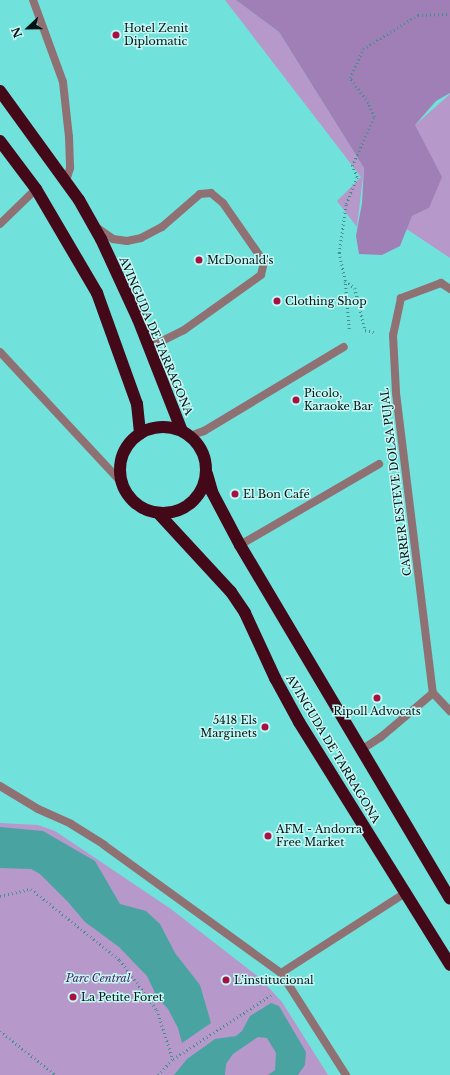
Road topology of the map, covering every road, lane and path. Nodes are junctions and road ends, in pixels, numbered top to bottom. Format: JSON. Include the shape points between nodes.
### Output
{"nodes":[{"id":1,"x":33,"y":0,"type":"edge"},
{"id":2,"x":450,"y":14,"type":"edge"},
{"id":3,"x":0,"y":91,"type":"edge"},
{"id":4,"x":0,"y":141,"type":"edge"},
{"id":5,"x":66,"y":181,"type":"junction"},
{"id":6,"x":36,"y":189,"type":"junction"},
{"id":7,"x":0,"y":224,"type":"edge"},
{"id":8,"x":94,"y":226,"type":"junction"},
{"id":9,"x":345,"y":280,"type":"junction"},
{"id":10,"x":450,"y":289,"type":"edge"},
{"id":11,"x":393,"y":335,"type":"junction"},
{"id":12,"x":344,"y":347,"type":"joint"},
{"id":13,"x":148,"y":348,"type":"junction"},
{"id":14,"x":0,"y":352,"type":"edge"},
{"id":15,"x":186,"y":433,"type":"junction"},
{"id":16,"x":140,"y":434,"type":"junction"},
{"id":17,"x":379,"y":464,"type":"dead end"},
{"id":18,"x":207,"y":474,"type":"junction"},
{"id":19,"x":122,"y":483,"type":"junction"},
{"id":20,"x":159,"y":514,"type":"junction"},
{"id":21,"x":240,"y":545,"type":"junction"},
{"id":22,"x":433,"y":693,"type":"junction"},
{"id":23,"x":450,"y":711,"type":"edge"},
{"id":24,"x":361,"y":750,"type":"junction"},
{"id":25,"x":0,"y":786,"type":"edge"},
{"id":26,"x":405,"y":893,"type":"junction"},
{"id":27,"x":0,"y":896,"type":"edge"},
{"id":28,"x":450,"y":898,"type":"edge"},
{"id":29,"x":450,"y":965,"type":"edge"},
{"id":30,"x":281,"y":973,"type":"junction"},
{"id":31,"x":288,"y":984,"type":"junction"},
{"id":32,"x":0,"y":1031,"type":"edge"},
{"id":33,"x":173,"y":1059,"type":"junction"},
{"id":34,"x":56,"y":1075,"type":"edge"},
{"id":35,"x":158,"y":1075,"type":"edge"},
{"id":36,"x":346,"y":1075,"type":"edge"}],
"edges":[{"from":1,"to":5,"type":"street","via":[[62,82],[69,137],[70,168]]},
{"from":2,"to":9,"type":"path","via":[[418,15],[363,49],[350,78],[368,103],[374,117],[352,166],[357,176],[346,204],[339,253]]},
{"from":3,"to":5,"type":"highway","name":"AVINGUDA DE TARRAGONA"},
{"from":4,"to":6,"type":"highway"},
{"from":5,"to":8,"type":"highway","name":"AVINGUDA DE TARRAGONA"},
{"from":6,"to":7,"type":"street"},
{"from":6,"to":16,"type":"highway","via":[[97,293],[137,404]]},
{"from":8,"to":13,"type":"highway","name":"AVINGUDA DE TARRAGONA","via":[[127,294]]},
{"from":8,"to":13,"type":"street","via":[[113,239],[127,241],[141,238],[162,227],[200,194],[211,193],[224,203],[264,262],[261,275],[184,330]]},
{"from":9,"to":11,"type":"path","via":[[355,288],[365,330]]},
{"from":9,"to":12,"type":"path","via":[[350,325]]},
{"from":10,"to":11,"type":"street","name":"CARRER ESTEVE DOLSA PUJAL","via":[[442,283],[401,298]]},
{"from":11,"to":22,"type":"street","name":"CARRER ESTEVE DOLSA PUJAL","via":[[396,393]]},
{"from":12,"to":15,"type":"street","via":[[204,431]]},
{"from":13,"to":15,"type":"highway","name":"AVINGUDA DE TARRAGONA"},
{"from":14,"to":19,"type":"street"},
{"from":15,"to":16,"type":"highway","via":[[160,427]]},
{"from":15,"to":18,"type":"highway","via":[[200,446],[206,460]]},
{"from":16,"to":19,"type":"highway","via":[[130,443],[123,455],[120,469]]},
{"from":17,"to":21,"type":"street"},
{"from":18,"to":20,"type":"highway","via":[[203,487],[191,503],[173,513]]},
{"from":18,"to":21,"type":"highway","via":[[212,492]]},
{"from":19,"to":20,"type":"highway","via":[[138,506]]},
{"from":20,"to":26,"type":"highway","name":"AVINGUDA DE TARRAGONA","via":[[231,592],[245,613],[299,722]]},
{"from":21,"to":24,"type":"highway"},
{"from":22,"to":23,"type":"street"},
{"from":22,"to":24,"type":"street","via":[[381,737]]},
{"from":24,"to":28,"type":"highway"},
{"from":25,"to":30,"type":"street","via":[[104,845]]},
{"from":26,"to":29,"type":"highway","name":"AVINGUDA DE TARRAGONA"},
{"from":26,"to":30,"type":"street"},
{"from":27,"to":33,"type":"path","via":[[31,890],[120,960],[158,1010]]},
{"from":30,"to":31,"type":"street"},
{"from":31,"to":33,"type":"path"},
{"from":31,"to":36,"type":"street"},
{"from":32,"to":34,"type":"path"},
{"from":33,"to":35,"type":"path"}]}
